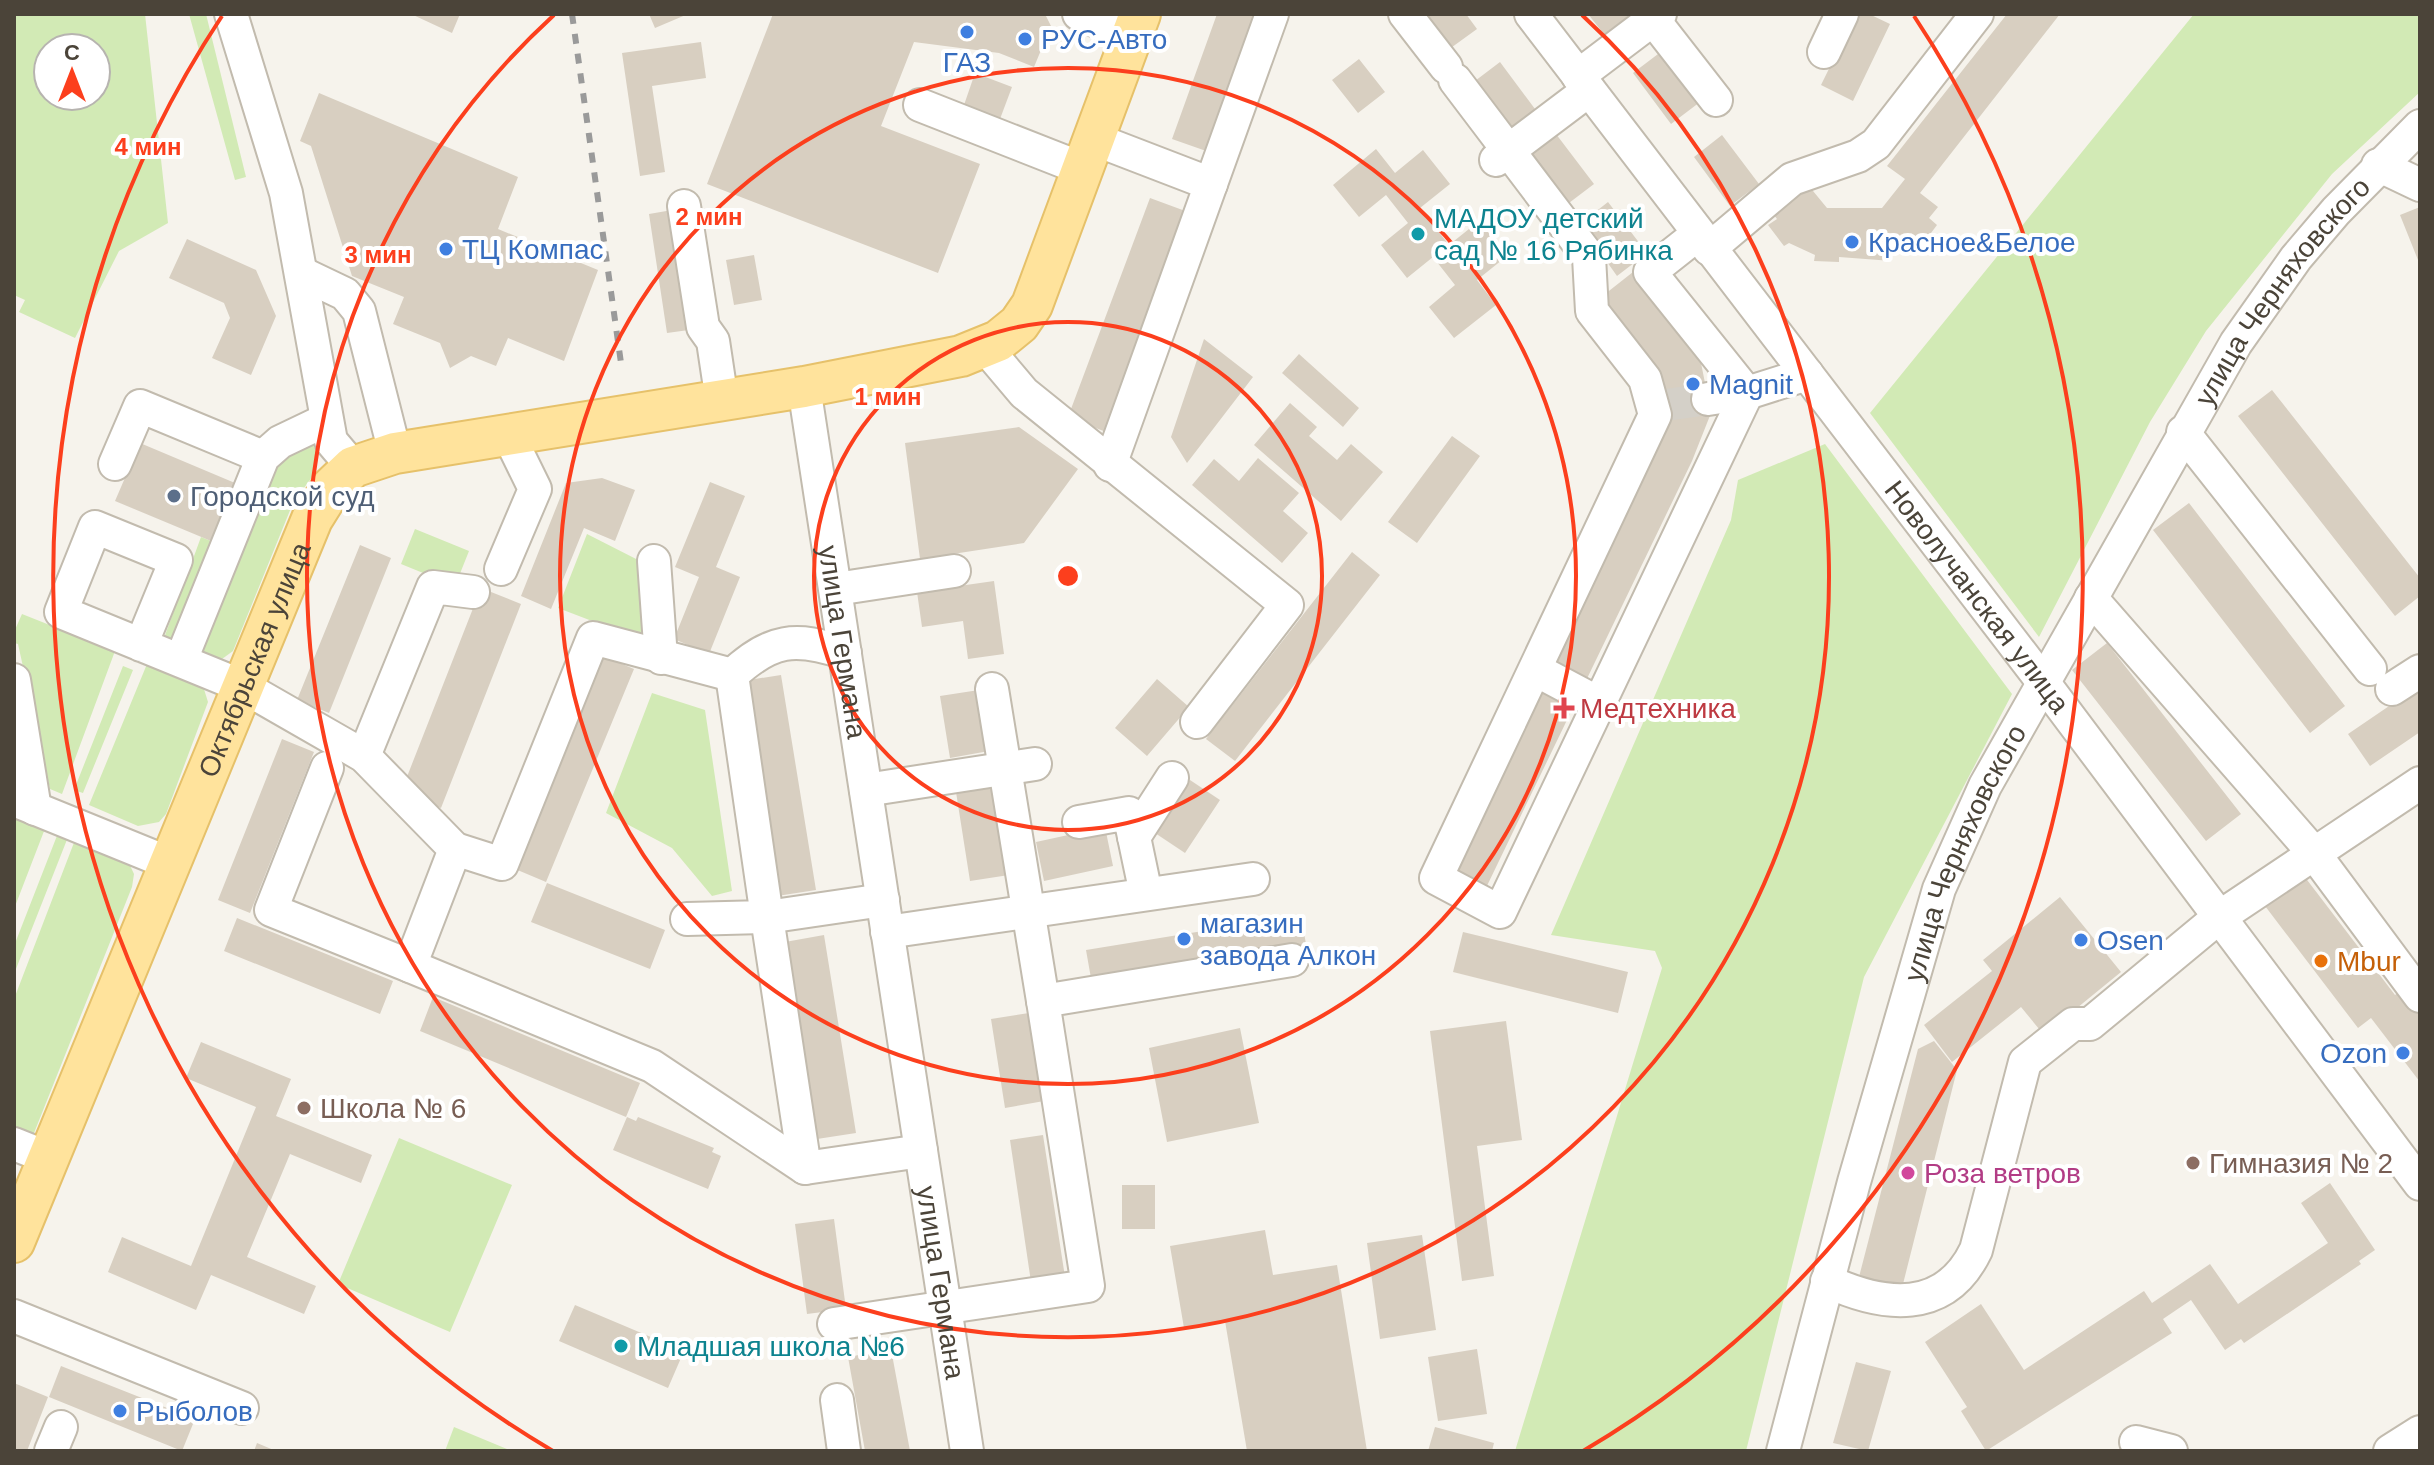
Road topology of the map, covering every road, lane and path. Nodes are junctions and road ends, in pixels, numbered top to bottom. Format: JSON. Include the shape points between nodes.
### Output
{"nodes":[{"id":1,"x":231,"y":14,"type":"edge"},
{"id":2,"x":1079,"y":14,"type":"edge"},
{"id":3,"x":1272,"y":14,"type":"edge"},
{"id":4,"x":1405,"y":14,"type":"edge"},
{"id":5,"x":1531,"y":14,"type":"edge"},
{"id":6,"x":1842,"y":14,"type":"edge"},
{"id":7,"x":1977,"y":14,"type":"edge"},
{"id":8,"x":1654,"y":16,"type":"edge"},
{"id":9,"x":1135,"y":21,"type":"edge"},
{"id":10,"x":1824,"y":52,"type":"dead end"},
{"id":11,"x":1584,"y":83,"type":"junction"},
{"id":12,"x":1716,"y":100,"type":"dead end"},
{"id":13,"x":920,"y":105,"type":"dead end"},
{"id":14,"x":2420,"y":126,"type":"edge"},
{"id":15,"x":1089,"y":154,"type":"junction"},
{"id":16,"x":1502,"y":156,"type":"junction"},
{"id":17,"x":2378,"y":165,"type":"junction"},
{"id":18,"x":1211,"y":184,"type":"junction"},
{"id":19,"x":2420,"y":185,"type":"edge"},
{"id":20,"x":684,"y":206,"type":"dead end"},
{"id":21,"x":1704,"y":241,"type":"junction"},
{"id":22,"x":301,"y":273,"type":"junction"},
{"id":23,"x":986,"y":348,"type":"junction"},
{"id":24,"x":1807,"y":374,"type":"junction"},
{"id":25,"x":804,"y":387,"type":"junction"},
{"id":26,"x":1747,"y":393,"type":"junction"},
{"id":27,"x":1708,"y":399,"type":"tunnel mouth"},
{"id":28,"x":722,"y":401,"type":"junction"},
{"id":29,"x":326,"y":420,"type":"junction"},
{"id":30,"x":2183,"y":432,"type":"junction"},
{"id":31,"x":509,"y":436,"type":"junction"},
{"id":32,"x":395,"y":453,"type":"junction"},
{"id":33,"x":263,"y":457,"type":"junction"},
{"id":34,"x":115,"y":464,"type":"dead end"},
{"id":35,"x":1110,"y":465,"type":"junction"},
{"id":36,"x":353,"y":467,"type":"junction"},
{"id":37,"x":654,"y":561,"type":"dead end"},
{"id":38,"x":501,"y":569,"type":"dead end"},
{"id":39,"x":954,"y":571,"type":"dead end"},
{"id":40,"x":836,"y":589,"type":"junction"},
{"id":41,"x":473,"y":592,"type":"dead end"},
{"id":42,"x":2091,"y":598,"type":"junction"},
{"id":43,"x":141,"y":645,"type":"dead end"},
{"id":44,"x":845,"y":653,"type":"junction"},
{"id":45,"x":661,"y":658,"type":"junction"},
{"id":46,"x":181,"y":660,"type":"junction"},
{"id":47,"x":1536,"y":670,"type":"junction"},
{"id":48,"x":2420,"y":671,"type":"edge"},
{"id":49,"x":732,"y":675,"type":"junction"},
{"id":50,"x":14,"y":680,"type":"edge"},
{"id":51,"x":2043,"y":682,"type":"junction"},
{"id":52,"x":242,"y":686,"type":"junction"},
{"id":53,"x":992,"y":689,"type":"dead end"},
{"id":54,"x":1600,"y":704,"type":"junction"},
{"id":55,"x":1197,"y":722,"type":"dead end"},
{"id":56,"x":364,"y":756,"type":"junction"},
{"id":57,"x":1020,"y":767,"type":"junction"},
{"id":58,"x":327,"y":768,"type":"dead end"},
{"id":59,"x":1172,"y":778,"type":"dead end"},
{"id":60,"x":2419,"y":784,"type":"edge"},
{"id":61,"x":866,"y":790,"type":"junction"},
{"id":62,"x":24,"y":805,"type":"edge"},
{"id":63,"x":1079,"y":822,"type":"dead end"},
{"id":64,"x":1134,"y":837,"type":"junction"},
{"id":65,"x":455,"y":849,"type":"junction"},
{"id":66,"x":2313,"y":852,"type":"junction"},
{"id":67,"x":169,"y":863,"type":"junction"},
{"id":68,"x":1253,"y":879,"type":"dead end"},
{"id":69,"x":1146,"y":894,"type":"junction"},
{"id":70,"x":883,"y":900,"type":"junction"},
{"id":71,"x":1028,"y":911,"type":"junction"},
{"id":72,"x":767,"y":917,"type":"junction"},
{"id":73,"x":2218,"y":918,"type":"junction"},
{"id":74,"x":687,"y":919,"type":"dead end"},
{"id":75,"x":887,"y":932,"type":"junction"},
{"id":76,"x":1292,"y":960,"type":"dead end"},
{"id":77,"x":410,"y":966,"type":"junction"},
{"id":78,"x":2420,"y":996,"type":"edge"},
{"id":79,"x":1043,"y":1001,"type":"junction"},
{"id":80,"x":31,"y":1151,"type":"edge"},
{"id":81,"x":921,"y":1151,"type":"junction"},
{"id":82,"x":805,"y":1168,"type":"junction"},
{"id":83,"x":2420,"y":1184,"type":"edge"},
{"id":84,"x":14,"y":1242,"type":"edge"},
{"id":85,"x":1827,"y":1281,"type":"junction"},
{"id":86,"x":945,"y":1308,"type":"junction"},
{"id":87,"x":14,"y":1316,"type":"edge"},
{"id":88,"x":834,"y":1324,"type":"dead end"},
{"id":89,"x":837,"y":1400,"type":"dead end"},
{"id":90,"x":242,"y":1408,"type":"dead end"},
{"id":91,"x":2420,"y":1432,"type":"edge"},
{"id":92,"x":2136,"y":1442,"type":"dead end"},
{"id":93,"x":844,"y":1451,"type":"edge"},
{"id":94,"x":967,"y":1451,"type":"edge"},
{"id":95,"x":1783,"y":1451,"type":"edge"},
{"id":96,"x":2171,"y":1451,"type":"edge"},
{"id":97,"x":2390,"y":1451,"type":"edge"}],
"edges":[{"from":1,"to":22,"type":"street","via":[[286,193]]},
{"from":2,"to":9,"type":"street"},
{"from":3,"to":18,"type":"street"},
{"from":4,"to":16,"type":"street"},
{"from":5,"to":11,"type":"street","name":"Новолучанская улица"},
{"from":6,"to":10,"type":"street"},
{"from":7,"to":21,"type":"street","via":[[1876,144],[1858,156],[1792,179]]},
{"from":8,"to":11,"type":"street"},
{"from":8,"to":12,"type":"street"},
{"from":9,"to":15,"type":"main road"},
{"from":11,"to":16,"type":"street"},
{"from":11,"to":21,"type":"street","name":"Новолучанская улица"},
{"from":13,"to":15,"type":"street"},
{"from":14,"to":17,"type":"street","name":"улица Черняховского"},
{"from":15,"to":18,"type":"street"},
{"from":15,"to":23,"type":"main road","via":[[1032,305],[1010,332]]},
{"from":16,"to":47,"type":"street","via":[[1589,257],[1592,311],[1645,379],[1659,406]]},
{"from":17,"to":19,"type":"street"},
{"from":17,"to":30,"type":"street","name":"улица Черняховского","via":[[2296,258],[2236,343]]},
{"from":18,"to":35,"type":"street"},
{"from":20,"to":28,"type":"street","via":[[703,327],[713,341]]},
{"from":21,"to":24,"type":"street","name":"Новолучанская улица"},
{"from":21,"to":26,"type":"street","via":[[1650,272]]},
{"from":22,"to":29,"type":"street"},
{"from":22,"to":32,"type":"street","via":[[345,294],[359,311]]},
{"from":23,"to":25,"type":"main road"},
{"from":23,"to":35,"type":"street","via":[[1024,393]]},
{"from":24,"to":26,"type":"street"},
{"from":24,"to":51,"type":"street","name":"Новолучанская улица"},
{"from":25,"to":28,"type":"main road","name":"Октябрьская улица"},
{"from":25,"to":40,"type":"street","name":"улица Германа"},
{"from":26,"to":27,"type":"street"},
{"from":26,"to":54,"type":"street"},
{"from":28,"to":31,"type":"main road","name":"Октябрьская улица"},
{"from":29,"to":33,"type":"street","via":[[280,442]]},
{"from":29,"to":36,"type":"street","via":[[331,441]]},
{"from":30,"to":42,"type":"street","name":"улица Черняховского"},
{"from":30,"to":48,"type":"street","via":[[2381,679]]},
{"from":31,"to":32,"type":"main road","name":"Октябрьская улица"},
{"from":31,"to":38,"type":"street","via":[[535,489]]},
{"from":32,"to":36,"type":"main road","name":"Октябрьская улица"},
{"from":33,"to":34,"type":"street","via":[[140,406]]},
{"from":33,"to":46,"type":"street"},
{"from":35,"to":55,"type":"street","via":[[1287,605]]},
{"from":36,"to":52,"type":"main road","name":"Октябрьская улица","via":[[332,487],[312,519]]},
{"from":37,"to":45,"type":"street"},
{"from":39,"to":40,"type":"street"},
{"from":40,"to":44,"type":"street","name":"улица Германа"},
{"from":41,"to":56,"type":"street","via":[[433,587]]},
{"from":42,"to":51,"type":"street","name":"улица Черняховского"},
{"from":42,"to":66,"type":"street"},
{"from":43,"to":46,"type":"street"},
{"from":44,"to":49,"type":"street","via":[[813,642],[788,644],[756,652]]},
{"from":44,"to":61,"type":"street","name":"улица Германа"},
{"from":45,"to":49,"type":"street"},
{"from":45,"to":65,"type":"street","via":[[593,638],[502,864]]},
{"from":46,"to":52,"type":"street"},
{"from":47,"to":54,"type":"street"},
{"from":47,"to":54,"type":"street","via":[[1436,878],[1500,912]]},
{"from":49,"to":72,"type":"street"},
{"from":50,"to":62,"type":"street"},
{"from":51,"to":73,"type":"street","name":"Новолучанская улица"},
{"from":51,"to":85,"type":"street","name":"улица Черняховского","via":[[1985,786],[1939,889]]},
{"from":52,"to":56,"type":"street"},
{"from":52,"to":67,"type":"main road","name":"Октябрьская улица"},
{"from":53,"to":57,"type":"street"},
{"from":56,"to":65,"type":"street"},
{"from":57,"to":61,"type":"street"},
{"from":57,"to":71,"type":"street"},
{"from":58,"to":77,"type":"street","via":[[271,910]]},
{"from":59,"to":64,"type":"street"},
{"from":60,"to":66,"type":"street"},
{"from":61,"to":70,"type":"street","name":"улица Германа"},
{"from":62,"to":67,"type":"street"},
{"from":63,"to":64,"type":"street","via":[[1129,813]]},
{"from":64,"to":69,"type":"street"},
{"from":65,"to":77,"type":"street"},
{"from":66,"to":73,"type":"street"},
{"from":66,"to":78,"type":"street"},
{"from":67,"to":80,"type":"main road","name":"Октябрьская улица"},
{"from":68,"to":69,"type":"street"},
{"from":69,"to":71,"type":"street"},
{"from":70,"to":72,"type":"street"},
{"from":70,"to":75,"type":"street","name":"улица Германа"},
{"from":71,"to":75,"type":"street"},
{"from":71,"to":79,"type":"street"},
{"from":72,"to":74,"type":"street"},
{"from":72,"to":82,"type":"street"},
{"from":73,"to":83,"type":"street","name":"Новолучанская улица"},
{"from":73,"to":85,"type":"street","via":[[2090,1024],[2073,1024],[2025,1062],[1976,1250],[1952,1283],[1907,1301],[1883,1301]]},
{"from":75,"to":81,"type":"street","name":"улица Германа"},
{"from":76,"to":79,"type":"street"},
{"from":77,"to":82,"type":"street","via":[[652,1066]]},
{"from":79,"to":86,"type":"street","via":[[1088,1286]]},
{"from":80,"to":84,"type":"main road","name":"Октябрьская улица"},
{"from":81,"to":82,"type":"street"},
{"from":81,"to":86,"type":"street","name":"улица Германа"},
{"from":85,"to":95,"type":"street","name":"улица Черняховского"},
{"from":86,"to":88,"type":"street"},
{"from":86,"to":94,"type":"street","name":"улица Германа"},
{"from":87,"to":90,"type":"street"},
{"from":89,"to":93,"type":"street"},
{"from":91,"to":97,"type":"street"},
{"from":92,"to":96,"type":"street"}]}
